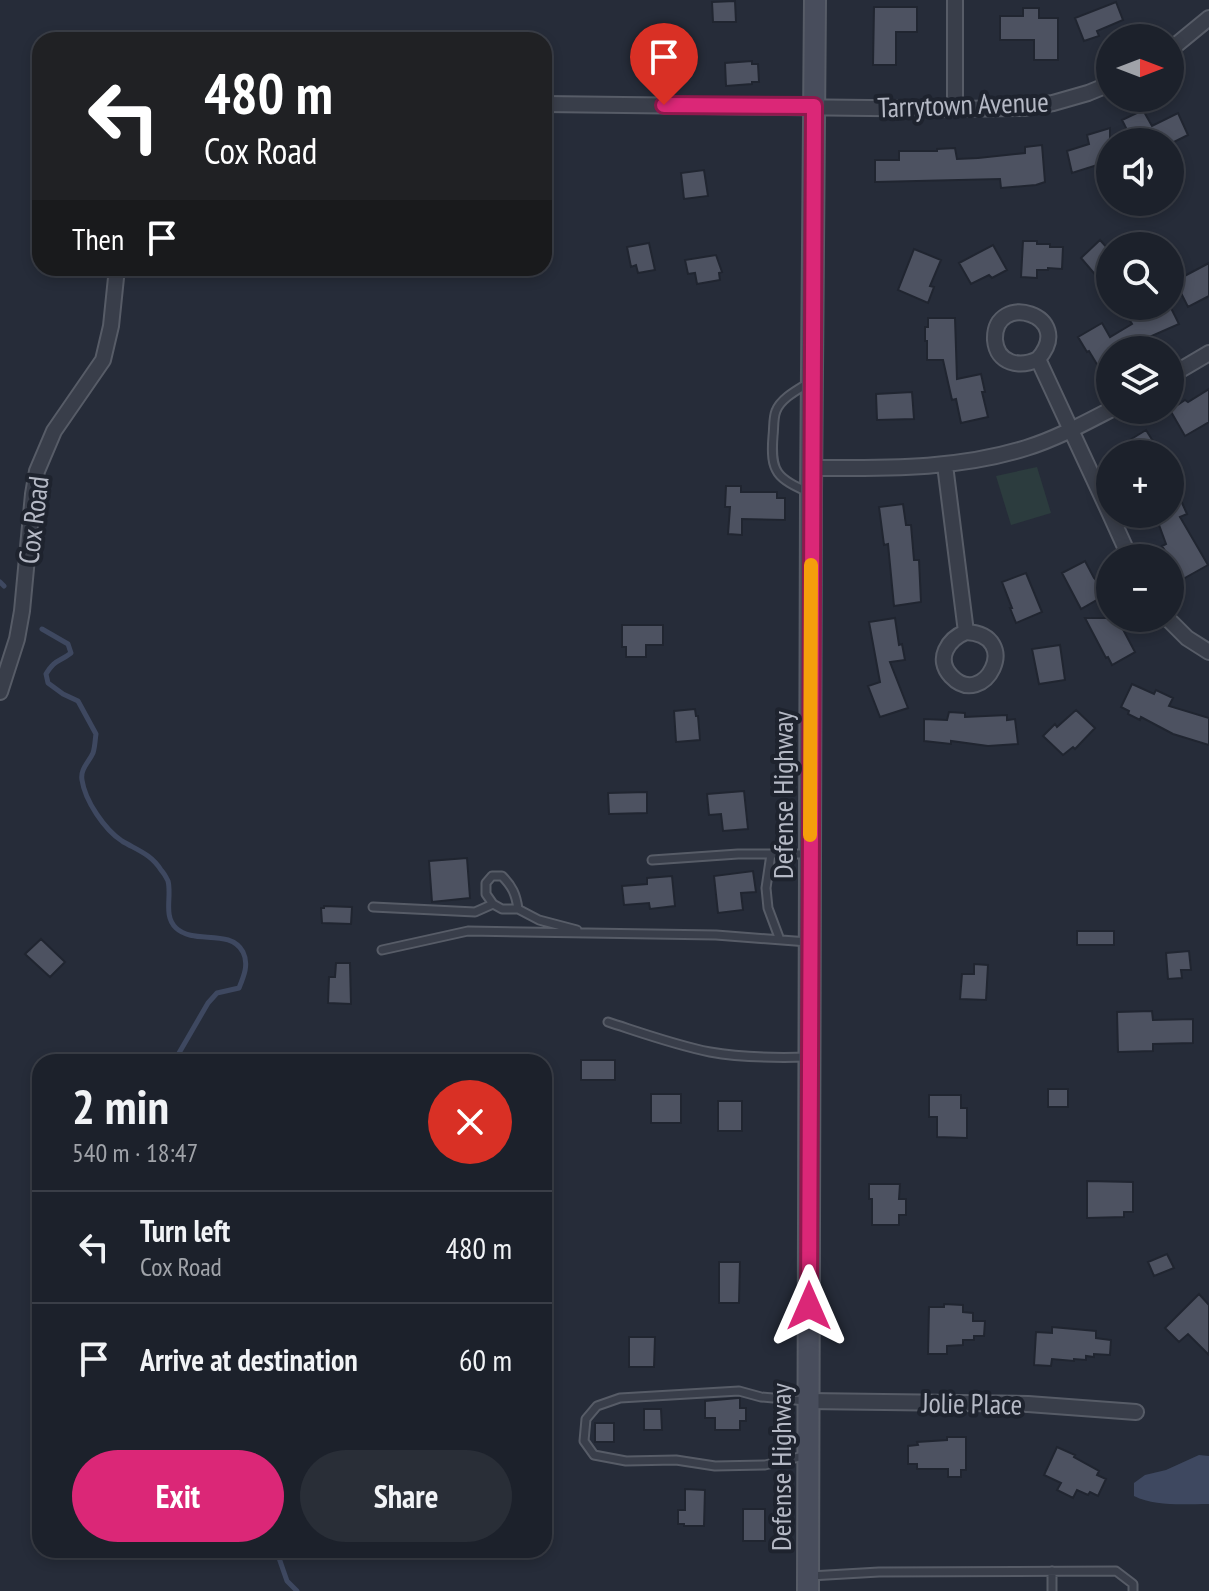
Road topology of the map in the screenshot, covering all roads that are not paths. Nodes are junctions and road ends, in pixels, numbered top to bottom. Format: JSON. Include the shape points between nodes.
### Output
{"nodes":[{"id":1,"x":815,"y":0,"type":"edge"},
{"id":2,"x":955,"y":0,"type":"edge"},
{"id":3,"x":1209,"y":18,"type":"edge"},
{"id":4,"x":1184,"y":39,"type":"edge"},
{"id":5,"x":1096,"y":90,"type":"edge"},
{"id":6,"x":552,"y":104,"type":"edge"},
{"id":7,"x":814,"y":106,"type":"junction"},
{"id":8,"x":955,"y":109,"type":"junction"},
{"id":9,"x":116,"y":276,"type":"edge"},
{"id":10,"x":1209,"y":353,"type":"edge"},
{"id":11,"x":1038,"y":359,"type":"dead end"},
{"id":12,"x":1184,"y":368,"type":"edge"},
{"id":13,"x":812,"y":381,"type":"junction"},
{"id":14,"x":1096,"y":417,"type":"edge"},
{"id":15,"x":1072,"y":429,"type":"junction"},
{"id":16,"x":945,"y":465,"type":"junction"},
{"id":17,"x":811,"y":468,"type":"junction"},
{"id":18,"x":1096,"y":483,"type":"edge"},
{"id":19,"x":811,"y":494,"type":"junction"},
{"id":20,"x":966,"y":632,"type":"dead end"},
{"id":21,"x":1181,"y":632,"type":"edge"},
{"id":22,"x":1209,"y":652,"type":"edge"},
{"id":23,"x":0,"y":692,"type":"edge"},
{"id":24,"x":771,"y":854,"type":"junction"},
{"id":25,"x":810,"y":854,"type":"junction"},
{"id":26,"x":652,"y":860,"type":"dead end"},
{"id":27,"x":493,"y":904,"type":"junction"},
{"id":28,"x":373,"y":907,"type":"dead end"},
{"id":29,"x":518,"y":909,"type":"junction"},
{"id":30,"x":587,"y":932,"type":"junction"},
{"id":31,"x":780,"y":940,"type":"junction"},
{"id":32,"x":810,"y":942,"type":"junction"},
{"id":33,"x":382,"y":950,"type":"dead end"},
{"id":34,"x":608,"y":1022,"type":"dead end"},
{"id":35,"x":810,"y":1057,"type":"junction"},
{"id":36,"x":808,"y":1401,"type":"junction"},
{"id":37,"x":1136,"y":1412,"type":"dead end"},
{"id":38,"x":808,"y":1455,"type":"junction"},
{"id":39,"x":1052,"y":1571,"type":"junction"},
{"id":40,"x":808,"y":1584,"type":"edge"},
{"id":41,"x":1052,"y":1591,"type":"edge"},
{"id":42,"x":1133,"y":1591,"type":"edge"}],
"edges":[{"from":1,"to":7,"type":"main road","name":"Defense Highway"},
{"from":2,"to":8,"type":"street"},
{"from":3,"to":4,"type":"street"},
{"from":5,"to":8,"type":"street","name":"Tarrytown Avenue","via":[[1023,108]]},
{"from":6,"to":7,"type":"street"},
{"from":7,"to":8,"type":"street","name":"Tarrytown Avenue"},
{"from":7,"to":13,"type":"main road","name":"Defense Highway"},
{"from":9,"to":23,"type":"street","name":"Cox Road","via":[[103,360],[54,431],[37,471],[22,611]]},
{"from":10,"to":12,"type":"street"},
{"from":11,"to":15,"type":"street"},
{"from":13,"to":17,"type":"main road","name":"Defense Highway"},
{"from":13,"to":19,"type":"lane","via":[[776,410],[771,459],[778,475]]},
{"from":14,"to":15,"type":"street"},
{"from":15,"to":16,"type":"street","via":[[1027,448]]},
{"from":15,"to":18,"type":"street"},
{"from":16,"to":17,"type":"street"},
{"from":16,"to":20,"type":"street"},
{"from":17,"to":19,"type":"main road","name":"Defense Highway"},
{"from":19,"to":25,"type":"main road","name":"Defense Highway"},
{"from":21,"to":22,"type":"street"},
{"from":24,"to":25,"type":"lane"},
{"from":24,"to":26,"type":"lane"},
{"from":24,"to":31,"type":"lane","via":[[768,908]]},
{"from":25,"to":32,"type":"main road","name":"Defense Highway"},
{"from":27,"to":28,"type":"lane","via":[[475,912]]},
{"from":27,"to":29,"type":"lane"},
{"from":27,"to":29,"type":"lane","via":[[486,883],[492,876],[502,876],[516,895]]},
{"from":29,"to":30,"type":"lane"},
{"from":30,"to":31,"type":"lane"},
{"from":30,"to":33,"type":"lane","via":[[468,931]]},
{"from":31,"to":32,"type":"lane"},
{"from":32,"to":35,"type":"main road","name":"Defense Highway"},
{"from":34,"to":35,"type":"lane","via":[[712,1052]]},
{"from":35,"to":36,"type":"main road","name":"Defense Highway"},
{"from":36,"to":37,"type":"street","name":"Jolie Place","via":[[1028,1404]]},
{"from":36,"to":38,"type":"main road","name":"Defense Highway"},
{"from":36,"to":38,"type":"lane","via":[[739,1391],[620,1398],[597,1406],[586,1419],[584,1441],[594,1455],[626,1461],[765,1465]]},
{"from":38,"to":40,"type":"main road","name":"Defense Highway"},
{"from":39,"to":40,"type":"lane","via":[[879,1572]]},
{"from":39,"to":41,"type":"lane"},
{"from":39,"to":42,"type":"lane","via":[[1116,1571],[1133,1584]]}]}
